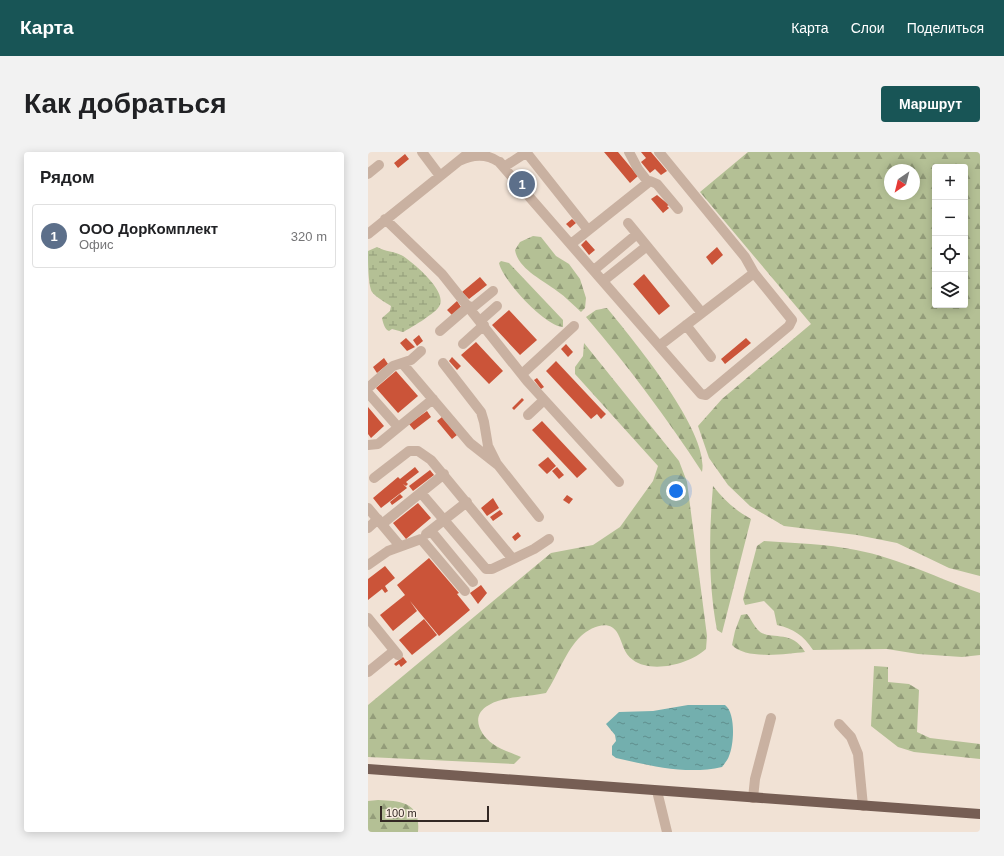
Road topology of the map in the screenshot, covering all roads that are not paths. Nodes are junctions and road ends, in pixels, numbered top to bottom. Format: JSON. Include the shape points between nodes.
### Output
{"nodes":[{"id":1,"x":422,"y":152,"type":"edge"},
{"id":2,"x":490,"y":152,"type":"edge"},
{"id":3,"x":526,"y":152,"type":"edge"},
{"id":4,"x":629,"y":152,"type":"edge"},
{"id":5,"x":659,"y":152,"type":"edge"},
{"id":6,"x":471,"y":153,"type":"edge"},
{"id":7,"x":379,"y":165,"type":"dead end"},
{"id":8,"x":504,"y":167,"type":"junction"},
{"id":9,"x":368,"y":174,"type":"edge"},
{"id":10,"x":440,"y":176,"type":"junction"},
{"id":11,"x":648,"y":182,"type":"junction"},
{"id":12,"x":678,"y":209,"type":"dead end"},
{"id":13,"x":385,"y":219,"type":"junction"},
{"id":14,"x":628,"y":223,"type":"dead end"},
{"id":15,"x":588,"y":230,"type":"junction"},
{"id":16,"x":368,"y":234,"type":"edge"},
{"id":17,"x":637,"y":234,"type":"junction"},
{"id":18,"x":571,"y":244,"type":"junction"},
{"id":19,"x":646,"y":246,"type":"junction"},
{"id":20,"x":594,"y":270,"type":"junction"},
{"id":21,"x":754,"y":273,"type":"junction"},
{"id":22,"x":603,"y":281,"type":"junction"},
{"id":23,"x":493,"y":291,"type":"dead end"},
{"id":24,"x":497,"y":306,"type":"dead end"},
{"id":25,"x":470,"y":308,"type":"junction"},
{"id":26,"x":702,"y":313,"type":"junction"},
{"id":27,"x":482,"y":323,"type":"junction"},
{"id":28,"x":686,"y":325,"type":"junction"},
{"id":29,"x":574,"y":326,"type":"dead end"},
{"id":30,"x":440,"y":331,"type":"dead end"},
{"id":31,"x":463,"y":344,"type":"dead end"},
{"id":32,"x":659,"y":346,"type":"junction"},
{"id":33,"x":421,"y":351,"type":"dead end"},
{"id":34,"x":712,"y":357,"type":"dead end"},
{"id":35,"x":402,"y":363,"type":"junction"},
{"id":36,"x":443,"y":363,"type":"dead end"},
{"id":37,"x":522,"y":374,"type":"junction"},
{"id":38,"x":368,"y":388,"type":"edge"},
{"id":39,"x":368,"y":393,"type":"edge"},
{"id":40,"x":433,"y":399,"type":"junction"},
{"id":41,"x":544,"y":400,"type":"junction"},
{"id":42,"x":528,"y":415,"type":"dead end"},
{"id":43,"x":398,"y":427,"type":"junction"},
{"id":44,"x":368,"y":445,"type":"edge"},
{"id":45,"x":498,"y":466,"type":"junction"},
{"id":46,"x":444,"y":474,"type":"junction"},
{"id":47,"x":374,"y":478,"type":"dead end"},
{"id":48,"x":619,"y":482,"type":"dead end"},
{"id":49,"x":421,"y":493,"type":"junction"},
{"id":50,"x":467,"y":502,"type":"junction"},
{"id":51,"x":368,"y":508,"type":"edge"},
{"id":52,"x":539,"y":516,"type":"dead end"},
{"id":53,"x":444,"y":520,"type":"junction"},
{"id":54,"x":380,"y":522,"type":"junction"},
{"id":55,"x":368,"y":528,"type":"edge"},
{"id":56,"x":431,"y":531,"type":"junction"},
{"id":57,"x":421,"y":539,"type":"junction"},
{"id":58,"x":549,"y":539,"type":"dead end"},
{"id":59,"x":400,"y":546,"type":"junction"},
{"id":60,"x":512,"y":558,"type":"junction"},
{"id":61,"x":368,"y":565,"type":"edge"},
{"id":62,"x":473,"y":582,"type":"dead end"},
{"id":63,"x":465,"y":591,"type":"dead end"},
{"id":64,"x":368,"y":618,"type":"edge"},
{"id":65,"x":368,"y":672,"type":"edge"},
{"id":66,"x":771,"y":718,"type":"dead end"},
{"id":67,"x":839,"y":724,"type":"dead end"},
{"id":68,"x":368,"y":769,"type":"edge"},
{"id":69,"x":657,"y":791,"type":"junction"},
{"id":70,"x":753,"y":798,"type":"junction"},
{"id":71,"x":863,"y":806,"type":"junction"},
{"id":72,"x":980,"y":814,"type":"edge"},
{"id":73,"x":667,"y":832,"type":"edge"}],
"edges":[{"from":1,"to":10,"type":"street"},
{"from":2,"to":8,"type":"street"},
{"from":3,"to":8,"type":"street"},
{"from":3,"to":15,"type":"street"},
{"from":4,"to":11,"type":"street","via":[[636,167]]},
{"from":5,"to":21,"type":"street","via":[[745,256]]},
{"from":6,"to":8,"type":"street","via":[[494,158]]},
{"from":6,"to":10,"type":"street"},
{"from":7,"to":9,"type":"street"},
{"from":8,"to":18,"type":"street"},
{"from":10,"to":13,"type":"street"},
{"from":11,"to":12,"type":"street","via":[[657,184]]},
{"from":11,"to":15,"type":"street"},
{"from":13,"to":16,"type":"street"},
{"from":13,"to":25,"type":"street","via":[[435,266]]},
{"from":14,"to":17,"type":"street"},
{"from":15,"to":18,"type":"street"},
{"from":17,"to":19,"type":"street"},
{"from":17,"to":20,"type":"street"},
{"from":18,"to":20,"type":"street"},
{"from":19,"to":22,"type":"street"},
{"from":19,"to":26,"type":"street"},
{"from":20,"to":22,"type":"street"},
{"from":21,"to":26,"type":"street"},
{"from":21,"to":32,"type":"street","via":[[791,317],[791,323],[708,394],[700,394]]},
{"from":22,"to":32,"type":"street"},
{"from":23,"to":25,"type":"street"},
{"from":24,"to":27,"type":"street"},
{"from":25,"to":27,"type":"street"},
{"from":25,"to":30,"type":"street"},
{"from":26,"to":28,"type":"street"},
{"from":27,"to":31,"type":"street"},
{"from":27,"to":37,"type":"street"},
{"from":28,"to":32,"type":"street"},
{"from":28,"to":34,"type":"street"},
{"from":29,"to":37,"type":"street"},
{"from":33,"to":35,"type":"street","via":[[411,360]]},
{"from":35,"to":38,"type":"street","via":[[393,366]]},
{"from":35,"to":40,"type":"street"},
{"from":36,"to":45,"type":"street","via":[[481,412],[488,446]]},
{"from":37,"to":41,"type":"street"},
{"from":39,"to":43,"type":"street"},
{"from":40,"to":43,"type":"street"},
{"from":40,"to":45,"type":"street","via":[[470,443]]},
{"from":41,"to":42,"type":"street"},
{"from":41,"to":48,"type":"street"},
{"from":43,"to":44,"type":"street","via":[[378,444]]},
{"from":45,"to":52,"type":"street"},
{"from":46,"to":47,"type":"street","via":[[427,456],[413,450],[404,453]]},
{"from":46,"to":49,"type":"street"},
{"from":46,"to":50,"type":"street"},
{"from":49,"to":53,"type":"street"},
{"from":49,"to":54,"type":"street"},
{"from":50,"to":53,"type":"street"},
{"from":50,"to":60,"type":"street"},
{"from":51,"to":54,"type":"street"},
{"from":53,"to":56,"type":"street"},
{"from":53,"to":60,"type":"street","via":[[486,569],[492,570]]},
{"from":54,"to":55,"type":"street"},
{"from":54,"to":59,"type":"street"},
{"from":56,"to":57,"type":"street"},
{"from":56,"to":62,"type":"street"},
{"from":57,"to":59,"type":"street"},
{"from":57,"to":63,"type":"street"},
{"from":58,"to":60,"type":"street","via":[[534,549]]},
{"from":59,"to":61,"type":"street"},
{"from":64,"to":65,"type":"street","via":[[396,653]]},
{"from":66,"to":70,"type":"street","via":[[756,773]]},
{"from":67,"to":71,"type":"street","via":[[851,737],[858,754]]},
{"from":68,"to":69,"type":"main road"},
{"from":69,"to":70,"type":"main road"},
{"from":69,"to":73,"type":"street"},
{"from":70,"to":71,"type":"main road"},
{"from":71,"to":72,"type":"main road"}]}
